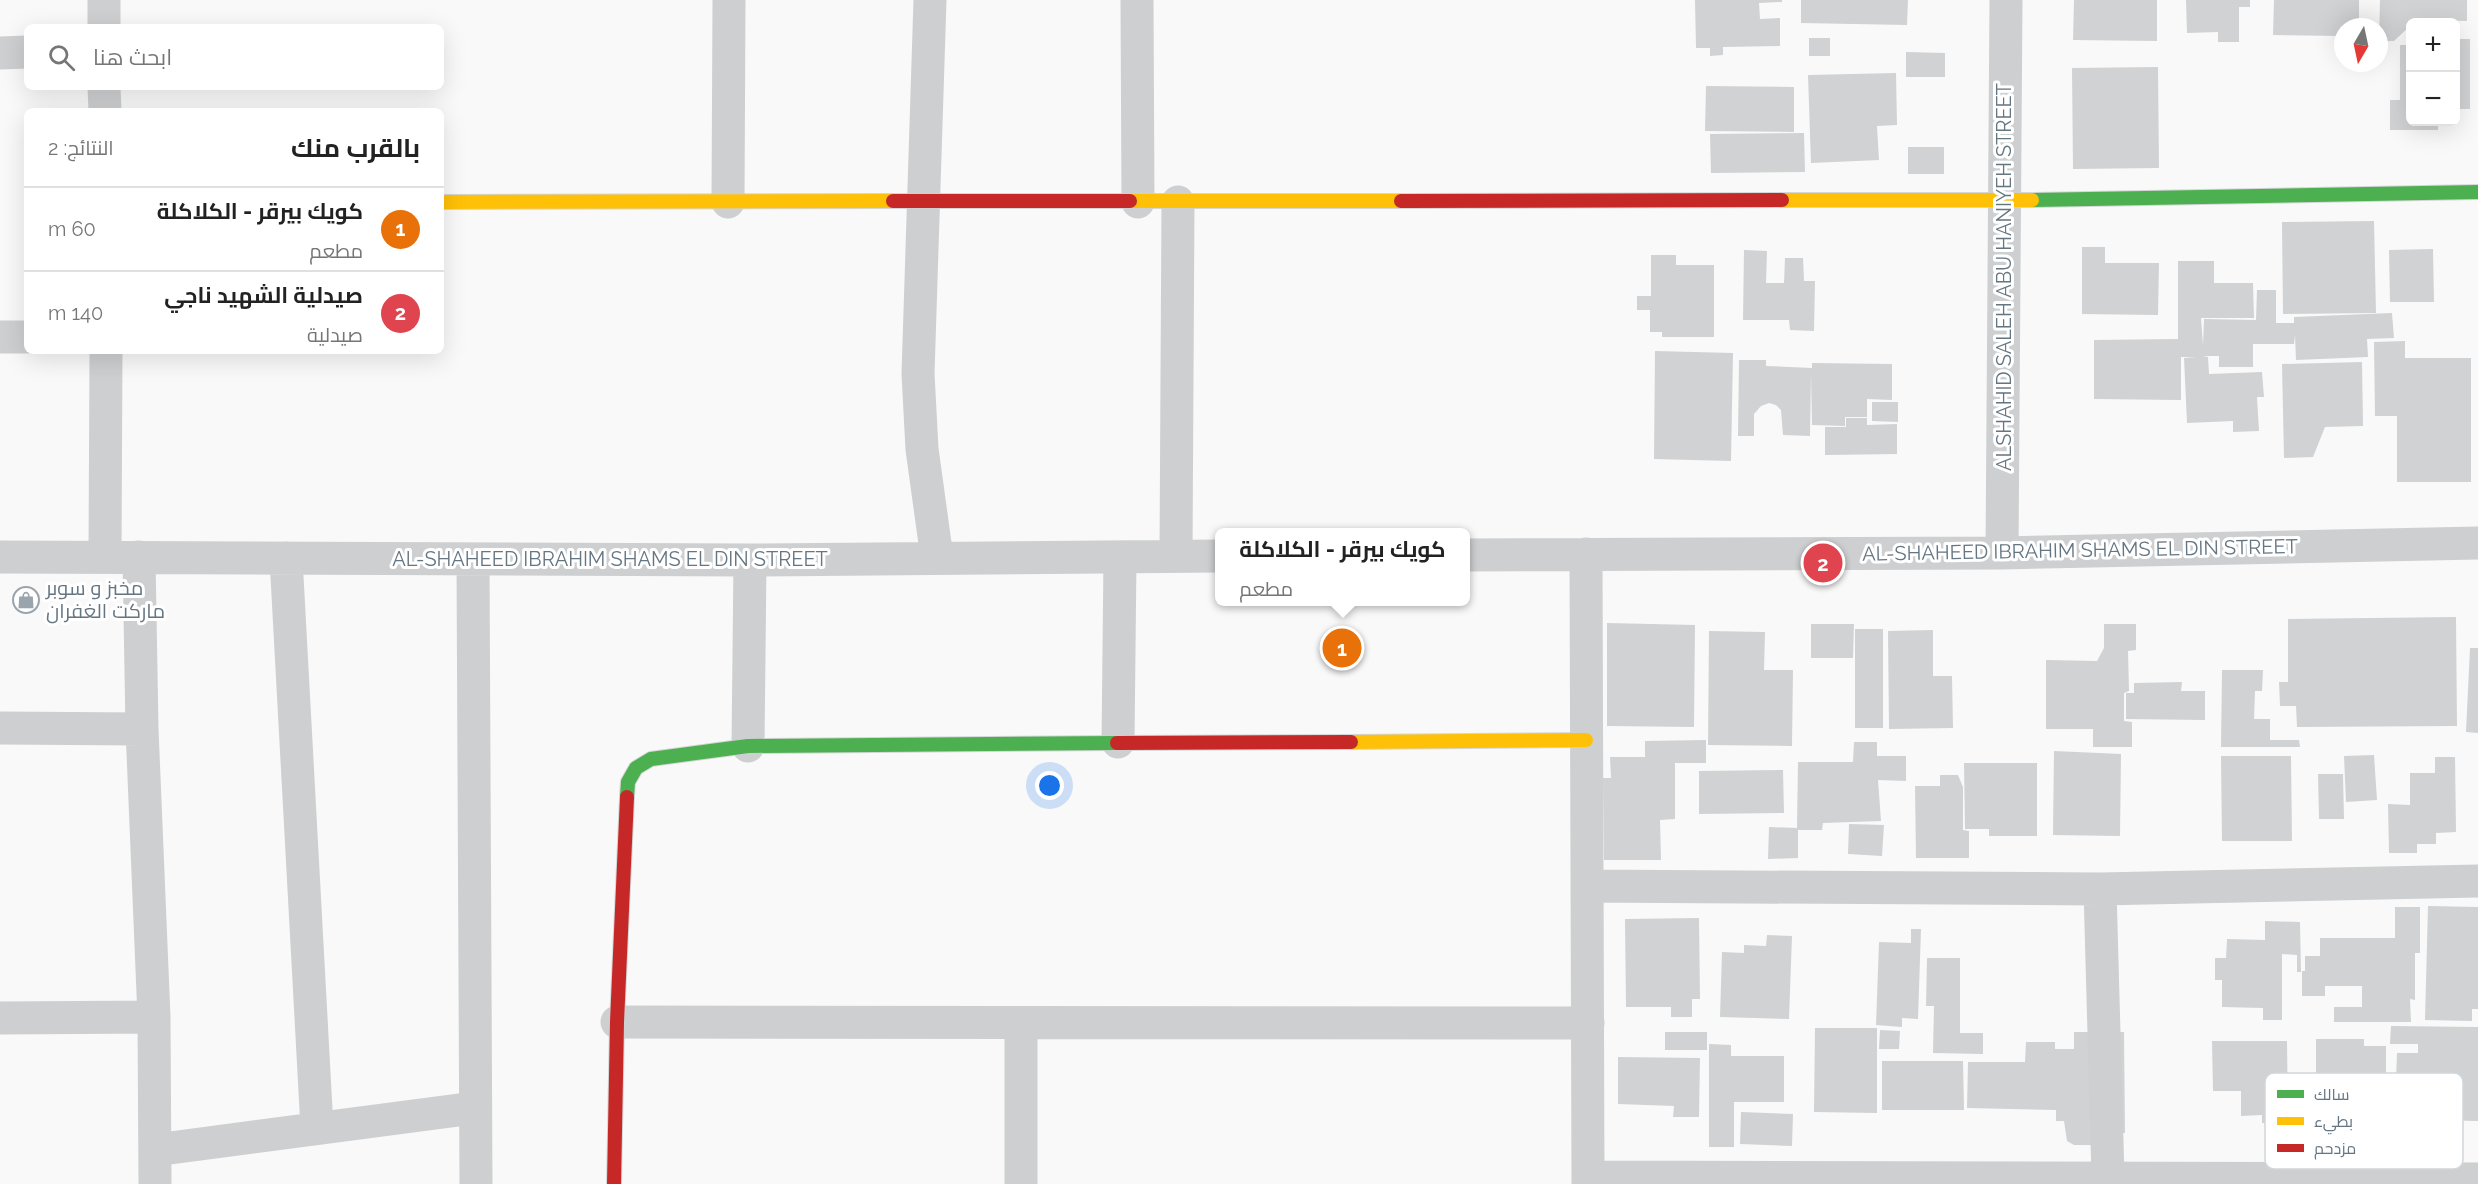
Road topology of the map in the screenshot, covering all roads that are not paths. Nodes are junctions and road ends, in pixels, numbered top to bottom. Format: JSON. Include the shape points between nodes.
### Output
{"nodes":[{"id":1,"x":104,"y":0,"type":"edge"},
{"id":2,"x":729,"y":0,"type":"edge"},
{"id":3,"x":930,"y":0,"type":"edge"},
{"id":4,"x":1137,"y":0,"type":"edge"},
{"id":5,"x":2006,"y":0,"type":"edge"},
{"id":6,"x":104,"y":24,"type":"edge"},
{"id":7,"x":24,"y":52,"type":"edge"},
{"id":8,"x":0,"y":53,"type":"edge"},
{"id":9,"x":104,"y":90,"type":"edge"},
{"id":10,"x":105,"y":108,"type":"edge"},
{"id":11,"x":2478,"y":192,"type":"edge"},
{"id":12,"x":2004,"y":200,"type":"junction"},
{"id":13,"x":444,"y":202,"type":"edge"},
{"id":14,"x":728,"y":202,"type":"junction"},
{"id":15,"x":923,"y":202,"type":"junction"},
{"id":16,"x":1138,"y":202,"type":"junction"},
{"id":17,"x":1178,"y":202,"type":"junction"},
{"id":18,"x":0,"y":337,"type":"edge"},
{"id":19,"x":24,"y":337,"type":"edge"},
{"id":20,"x":106,"y":354,"type":"edge"},
{"id":21,"x":2478,"y":543,"type":"edge"},
{"id":22,"x":2002,"y":553,"type":"junction"},
{"id":23,"x":1586,"y":554,"type":"junction"},
{"id":24,"x":1470,"y":555,"type":"edge"},
{"id":25,"x":0,"y":556,"type":"edge"},
{"id":26,"x":1176,"y":556,"type":"junction"},
{"id":27,"x":1215,"y":556,"type":"edge"},
{"id":28,"x":105,"y":557,"type":"junction"},
{"id":29,"x":139,"y":557,"type":"junction"},
{"id":30,"x":1120,"y":557,"type":"junction"},
{"id":31,"x":286,"y":558,"type":"junction"},
{"id":32,"x":937,"y":558,"type":"junction"},
{"id":33,"x":473,"y":559,"type":"junction"},
{"id":34,"x":750,"y":560,"type":"junction"},
{"id":35,"x":0,"y":728,"type":"edge"},
{"id":36,"x":142,"y":729,"type":"junction"},
{"id":37,"x":1586,"y":740,"type":"junction"},
{"id":38,"x":1118,"y":742,"type":"junction"},
{"id":39,"x":748,"y":746,"type":"junction"},
{"id":40,"x":2478,"y":880,"type":"edge"},
{"id":41,"x":1587,"y":886,"type":"junction"},
{"id":42,"x":2100,"y":889,"type":"junction"},
{"id":43,"x":154,"y":1017,"type":"junction"},
{"id":44,"x":0,"y":1018,"type":"edge"},
{"id":45,"x":617,"y":1022,"type":"junction"},
{"id":46,"x":1021,"y":1023,"type":"junction"},
{"id":47,"x":1588,"y":1023,"type":"junction"},
{"id":48,"x":474,"y":1108,"type":"junction"},
{"id":49,"x":317,"y":1128,"type":"junction"},
{"id":50,"x":155,"y":1150,"type":"junction"},
{"id":51,"x":2108,"y":1177,"type":"junction"},
{"id":52,"x":2478,"y":1179,"type":"edge"},
{"id":53,"x":1588,"y":1180,"type":"edge"},
{"id":54,"x":155,"y":1184,"type":"edge"},
{"id":55,"x":476,"y":1184,"type":"edge"},
{"id":56,"x":614,"y":1184,"type":"edge"},
{"id":57,"x":1021,"y":1184,"type":"edge"}],
"edges":[{"from":1,"to":6,"type":"street"},
{"from":2,"to":14,"type":"street"},
{"from":3,"to":15,"type":"street"},
{"from":4,"to":16,"type":"street"},
{"from":5,"to":12,"type":"street","name":"ALSHAHID SALEH ABU HANIYEH STREET"},
{"from":7,"to":8,"type":"street"},
{"from":9,"to":10,"type":"street"},
{"from":11,"to":12,"type":"street"},
{"from":12,"to":17,"type":"street"},
{"from":12,"to":22,"type":"street","name":"ALSHAHID SALEH ABU HANIYEH STREET"},
{"from":13,"to":14,"type":"street"},
{"from":14,"to":15,"type":"street"},
{"from":15,"to":16,"type":"street"},
{"from":15,"to":32,"type":"street","via":[[918,375],[922,450]]},
{"from":16,"to":17,"type":"street"},
{"from":17,"to":26,"type":"street"},
{"from":18,"to":19,"type":"street"},
{"from":20,"to":28,"type":"street"},
{"from":21,"to":22,"type":"street","name":"AL-SHAHEED IBRAHIM SHAMS EL DIN STREET"},
{"from":22,"to":23,"type":"street","name":"AL-SHAHEED IBRAHIM SHAMS EL DIN STREET"},
{"from":23,"to":24,"type":"street","name":"AL-SHAHEED IBRAHIM SHAMS EL DIN STREET"},
{"from":23,"to":37,"type":"street"},
{"from":25,"to":28,"type":"street","name":"AL-SHAHEED IBRAHIM SHAMS EL DIN STREET"},
{"from":26,"to":27,"type":"street","name":"AL-SHAHEED IBRAHIM SHAMS EL DIN STREET"},
{"from":26,"to":30,"type":"street","name":"AL-SHAHEED IBRAHIM SHAMS EL DIN STREET"},
{"from":28,"to":29,"type":"street","name":"AL-SHAHEED IBRAHIM SHAMS EL DIN STREET"},
{"from":29,"to":31,"type":"street","name":"AL-SHAHEED IBRAHIM SHAMS EL DIN STREET"},
{"from":29,"to":36,"type":"street"},
{"from":30,"to":32,"type":"street","name":"AL-SHAHEED IBRAHIM SHAMS EL DIN STREET"},
{"from":30,"to":38,"type":"street"},
{"from":31,"to":33,"type":"street","name":"AL-SHAHEED IBRAHIM SHAMS EL DIN STREET"},
{"from":31,"to":49,"type":"street"},
{"from":32,"to":34,"type":"street","name":"AL-SHAHEED IBRAHIM SHAMS EL DIN STREET"},
{"from":33,"to":34,"type":"street","name":"AL-SHAHEED IBRAHIM SHAMS EL DIN STREET"},
{"from":33,"to":48,"type":"street"},
{"from":34,"to":39,"type":"street"},
{"from":35,"to":36,"type":"street"},
{"from":36,"to":43,"type":"street"},
{"from":37,"to":38,"type":"street"},
{"from":37,"to":41,"type":"street"},
{"from":38,"to":39,"type":"street"},
{"from":39,"to":45,"type":"street","via":[[651,759],[636,768],[628,782]]},
{"from":40,"to":42,"type":"street"},
{"from":41,"to":42,"type":"street"},
{"from":41,"to":47,"type":"street"},
{"from":42,"to":51,"type":"street"},
{"from":43,"to":44,"type":"street"},
{"from":43,"to":50,"type":"street"},
{"from":45,"to":46,"type":"street"},
{"from":45,"to":56,"type":"street"},
{"from":46,"to":47,"type":"street"},
{"from":46,"to":57,"type":"street"},
{"from":47,"to":53,"type":"street"},
{"from":48,"to":49,"type":"street"},
{"from":48,"to":55,"type":"street"},
{"from":49,"to":50,"type":"street"},
{"from":50,"to":54,"type":"street"},
{"from":51,"to":52,"type":"street"},
{"from":51,"to":53,"type":"street"}]}
